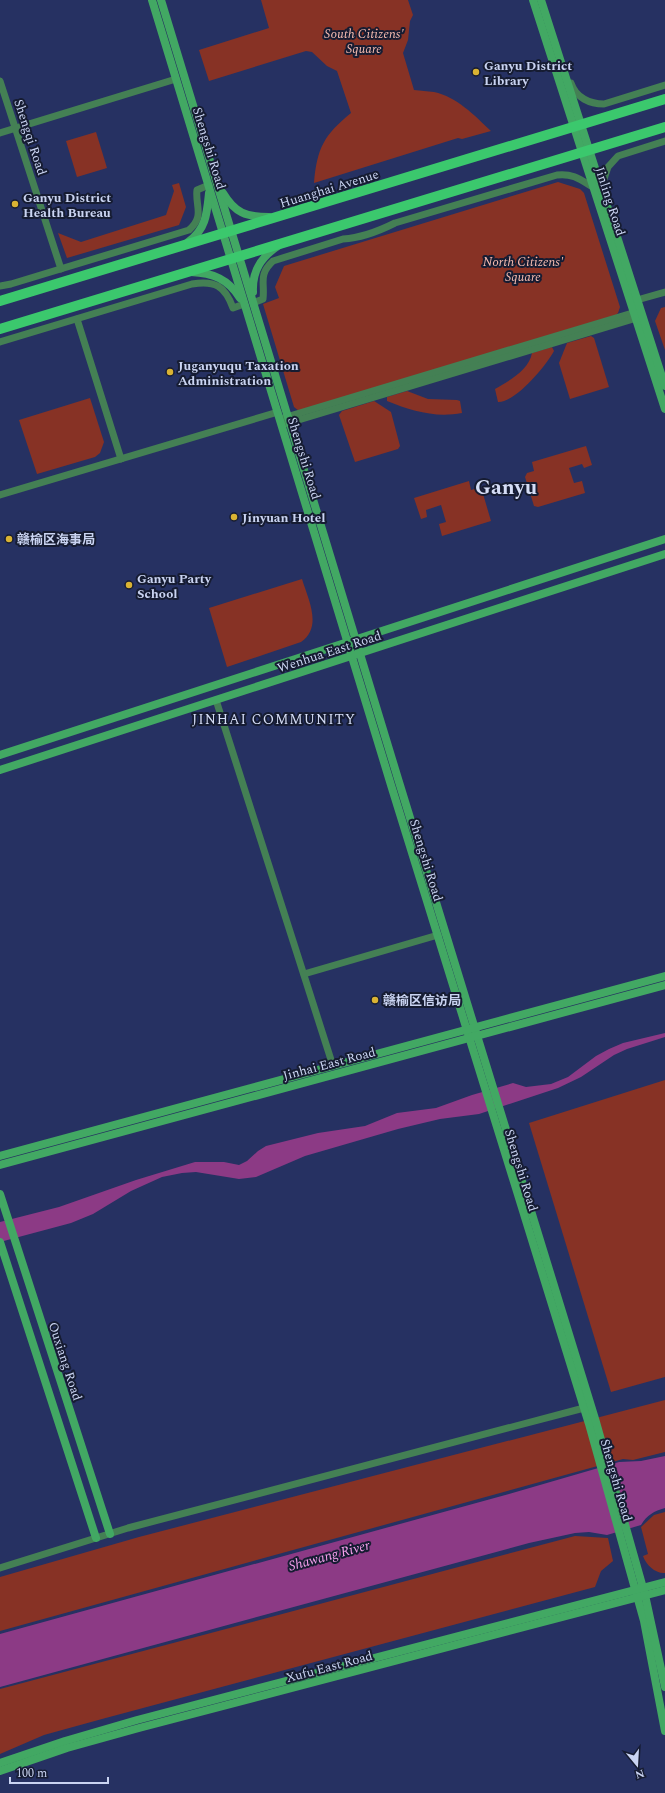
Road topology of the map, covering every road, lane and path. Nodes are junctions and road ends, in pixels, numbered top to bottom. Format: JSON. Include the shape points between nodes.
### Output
{"nodes":[{"id":1,"x":152,"y":0,"type":"edge"},
{"id":2,"x":161,"y":0,"type":"edge"},
{"id":3,"x":533,"y":0,"type":"edge"},
{"id":4,"x":540,"y":0,"type":"edge"},
{"id":5,"x":549,"y":26,"type":"junction"},
{"id":6,"x":176,"y":79,"type":"junction"},
{"id":7,"x":0,"y":81,"type":"edge"},
{"id":8,"x":665,"y":85,"type":"edge"},
{"id":9,"x":665,"y":99,"type":"edge"},
{"id":10,"x":577,"y":125,"type":"junction"},
{"id":11,"x":665,"y":127,"type":"edge"},
{"id":12,"x":15,"y":129,"type":"junction"},
{"id":13,"x":0,"y":133,"type":"edge"},
{"id":14,"x":665,"y":141,"type":"edge"},
{"id":15,"x":586,"y":151,"type":"junction"},
{"id":16,"x":212,"y":185,"type":"junction"},
{"id":17,"x":598,"y":188,"type":"junction"},
{"id":18,"x":276,"y":217,"type":"junction"},
{"id":19,"x":227,"y":232,"type":"junction"},
{"id":20,"x":283,"y":243,"type":"junction"},
{"id":21,"x":183,"y":246,"type":"junction"},
{"id":22,"x":235,"y":257,"type":"junction"},
{"id":23,"x":60,"y":269,"type":"junction"},
{"id":24,"x":189,"y":271,"type":"junction"},
{"id":25,"x":76,"y":278,"type":"junction"},
{"id":26,"x":52,"y":285,"type":"junction"},
{"id":27,"x":0,"y":286,"type":"edge"},
{"id":28,"x":665,"y":292,"type":"edge"},
{"id":29,"x":637,"y":300,"type":"junction"},
{"id":30,"x":0,"y":301,"type":"edge"},
{"id":31,"x":89,"y":302,"type":"junction"},
{"id":32,"x":248,"y":304,"type":"junction"},
{"id":33,"x":56,"y":312,"type":"junction"},
{"id":34,"x":638,"y":315,"type":"junction"},
{"id":35,"x":77,"y":319,"type":"junction"},
{"id":36,"x":0,"y":329,"type":"edge"},
{"id":37,"x":0,"y":342,"type":"edge"},
{"id":38,"x":665,"y":386,"type":"edge"},
{"id":39,"x":665,"y":409,"type":"edge"},
{"id":40,"x":283,"y":419,"type":"junction"},
{"id":41,"x":121,"y":459,"type":"junction"},
{"id":42,"x":0,"y":495,"type":"edge"},
{"id":43,"x":665,"y":539,"type":"edge"},
{"id":44,"x":665,"y":554,"type":"edge"},
{"id":45,"x":352,"y":641,"type":"junction"},
{"id":46,"x":356,"y":654,"type":"junction"},
{"id":47,"x":216,"y":700,"type":"junction"},
{"id":48,"x":0,"y":755,"type":"edge"},
{"id":49,"x":0,"y":770,"type":"edge"},
{"id":50,"x":438,"y":935,"type":"junction"},
{"id":51,"x":304,"y":974,"type":"junction"},
{"id":52,"x":665,"y":976,"type":"edge"},
{"id":53,"x":665,"y":985,"type":"edge"},
{"id":54,"x":472,"y":1033,"type":"junction"},
{"id":55,"x":334,"y":1066,"type":"junction"},
{"id":56,"x":0,"y":1156,"type":"edge"},
{"id":57,"x":0,"y":1165,"type":"edge"},
{"id":58,"x":0,"y":1194,"type":"edge"},
{"id":59,"x":0,"y":1242,"type":"edge"},
{"id":60,"x":584,"y":1408,"type":"junction"},
{"id":61,"x":110,"y":1534,"type":"junction"},
{"id":62,"x":96,"y":1538,"type":"junction"},
{"id":63,"x":0,"y":1568,"type":"edge"},
{"id":64,"x":665,"y":1582,"type":"edge"},
{"id":65,"x":665,"y":1590,"type":"edge"},
{"id":66,"x":640,"y":1593,"type":"junction"},
{"id":67,"x":665,"y":1687,"type":"edge"},
{"id":68,"x":665,"y":1731,"type":"edge"},
{"id":69,"x":0,"y":1763,"type":"edge"},
{"id":70,"x":0,"y":1772,"type":"edge"}],
"edges":[{"from":1,"to":6,"type":"main road","name":"Shengshi Road"},
{"from":2,"to":16,"type":"main road","name":"Shengshi Road"},
{"from":3,"to":10,"type":"main road","name":"Jinling Road"},
{"from":4,"to":5,"type":"main road","name":"Jinling Road"},
{"from":5,"to":8,"type":"street","via":[[554,30],[573,89],[586,100],[604,104]]},
{"from":5,"to":10,"type":"main road","name":"Jinling Road"},
{"from":6,"to":12,"type":"street"},
{"from":6,"to":16,"type":"main road","name":"Shengshi Road"},
{"from":7,"to":12,"type":"street","name":"Shengqi Road"},
{"from":9,"to":10,"type":"main road","name":"Huanghai Avenue"},
{"from":10,"to":15,"type":"main road","name":"Jinling Road"},
{"from":10,"to":18,"type":"main road","name":"Huanghai Avenue"},
{"from":11,"to":15,"type":"main road"},
{"from":12,"to":13,"type":"street"},
{"from":12,"to":23,"type":"street","name":"Shengqi Road"},
{"from":14,"to":17,"type":"street","via":[[618,156],[608,166]]},
{"from":15,"to":17,"type":"main road","name":"Jinling Road"},
{"from":15,"to":20,"type":"main road"},
{"from":16,"to":18,"type":"main road","via":[[242,213],[254,217]]},
{"from":16,"to":19,"type":"main road","name":"Shengshi Road"},
{"from":16,"to":21,"type":"main road","via":[[204,225],[196,236]]},
{"from":16,"to":23,"type":"street","via":[[197,190],[199,212],[195,224],[189,230]]},
{"from":17,"to":29,"type":"main road","name":"Jinling Road"},
{"from":17,"to":32,"type":"street","via":[[569,174],[557,175],[273,261],[263,274],[264,299]]},
{"from":17,"to":34,"type":"main road","name":"Jinling Road"},
{"from":18,"to":19,"type":"main road","name":"Huanghai Avenue"},
{"from":19,"to":21,"type":"main road","name":"Huanghai Avenue"},
{"from":19,"to":22,"type":"main road","name":"Shengshi Road"},
{"from":20,"to":22,"type":"main road"},
{"from":20,"to":32,"type":"main road","via":[[258,264]]},
{"from":21,"to":25,"type":"main road","name":"Huanghai Avenue"},
{"from":22,"to":24,"type":"main road"},
{"from":22,"to":32,"type":"main road","name":"Shengshi Road"},
{"from":23,"to":25,"type":"street"},
{"from":23,"to":26,"type":"street"},
{"from":23,"to":27,"type":"street"},
{"from":24,"to":31,"type":"main road"},
{"from":24,"to":32,"type":"main road","via":[[208,273],[228,282]]},
{"from":25,"to":26,"type":"main road","name":"Huanghai Avenue"},
{"from":26,"to":30,"type":"main road","name":"Huanghai Avenue"},
{"from":28,"to":29,"type":"street"},
{"from":29,"to":34,"type":"main road","name":"Jinling Road"},
{"from":31,"to":33,"type":"main road"},
{"from":31,"to":35,"type":"street"},
{"from":32,"to":35,"type":"street","via":[[233,308],[224,291],[218,285],[207,281]]},
{"from":32,"to":40,"type":"main road","name":"Shengshi Road"},
{"from":33,"to":35,"type":"street"},
{"from":33,"to":36,"type":"main road"},
{"from":34,"to":38,"type":"main road","name":"Jinling Road"},
{"from":34,"to":39,"type":"main road","name":"Jinling Road"},
{"from":34,"to":40,"type":"street"},
{"from":35,"to":37,"type":"street"},
{"from":35,"to":41,"type":"street"},
{"from":40,"to":41,"type":"street"},
{"from":40,"to":45,"type":"main road","name":"Shengshi Road"},
{"from":41,"to":42,"type":"street"},
{"from":43,"to":45,"type":"main road","name":"Wenhua East Road"},
{"from":44,"to":46,"type":"main road","name":"Wenhua East Road"},
{"from":45,"to":46,"type":"main road","name":"Shengshi Road"},
{"from":45,"to":48,"type":"main road","name":"Wenhua East Road"},
{"from":46,"to":47,"type":"main road","name":"Wenhua East Road"},
{"from":46,"to":50,"type":"main road","name":"Shengshi Road"},
{"from":46,"to":54,"type":"main road","name":"Shengshi Road"},
{"from":47,"to":49,"type":"main road","name":"Wenhua East Road"},
{"from":47,"to":51,"type":"street"},
{"from":50,"to":51,"type":"street"},
{"from":50,"to":54,"type":"main road","name":"Shengshi Road"},
{"from":51,"to":55,"type":"street"},
{"from":52,"to":54,"type":"main road","name":"Jinhai East Road"},
{"from":53,"to":54,"type":"main road","name":"Jinhai East Road"},
{"from":54,"to":55,"type":"main road","name":"Jinhai East Road"},
{"from":54,"to":57,"type":"main road","name":"Jinhai East Road"},
{"from":54,"to":60,"type":"main road","name":"Shengshi Road"},
{"from":54,"to":66,"type":"main road","name":"Shengshi Road","via":[[596,1422]]},
{"from":55,"to":56,"type":"main road","name":"Jinhai East Road"},
{"from":58,"to":61,"type":"main road","name":"Ouxiang Road"},
{"from":59,"to":62,"type":"main road","name":"Ouxiang Road"},
{"from":60,"to":61,"type":"street"},
{"from":60,"to":66,"type":"main road","name":"Shengshi Road"},
{"from":61,"to":62,"type":"street"},
{"from":62,"to":63,"type":"street"},
{"from":64,"to":66,"type":"main road","name":"Xufu East Road"},
{"from":65,"to":66,"type":"main road","name":"Xufu East Road"},
{"from":66,"to":67,"type":"main road","name":"Shengshi Road"},
{"from":66,"to":68,"type":"main road","name":"Shengshi Road"},
{"from":66,"to":69,"type":"main road","name":"Xufu East Road","via":[[137,1720]]},
{"from":66,"to":70,"type":"main road","name":"Xufu East Road","via":[[139,1728],[68,1748]]}]}
